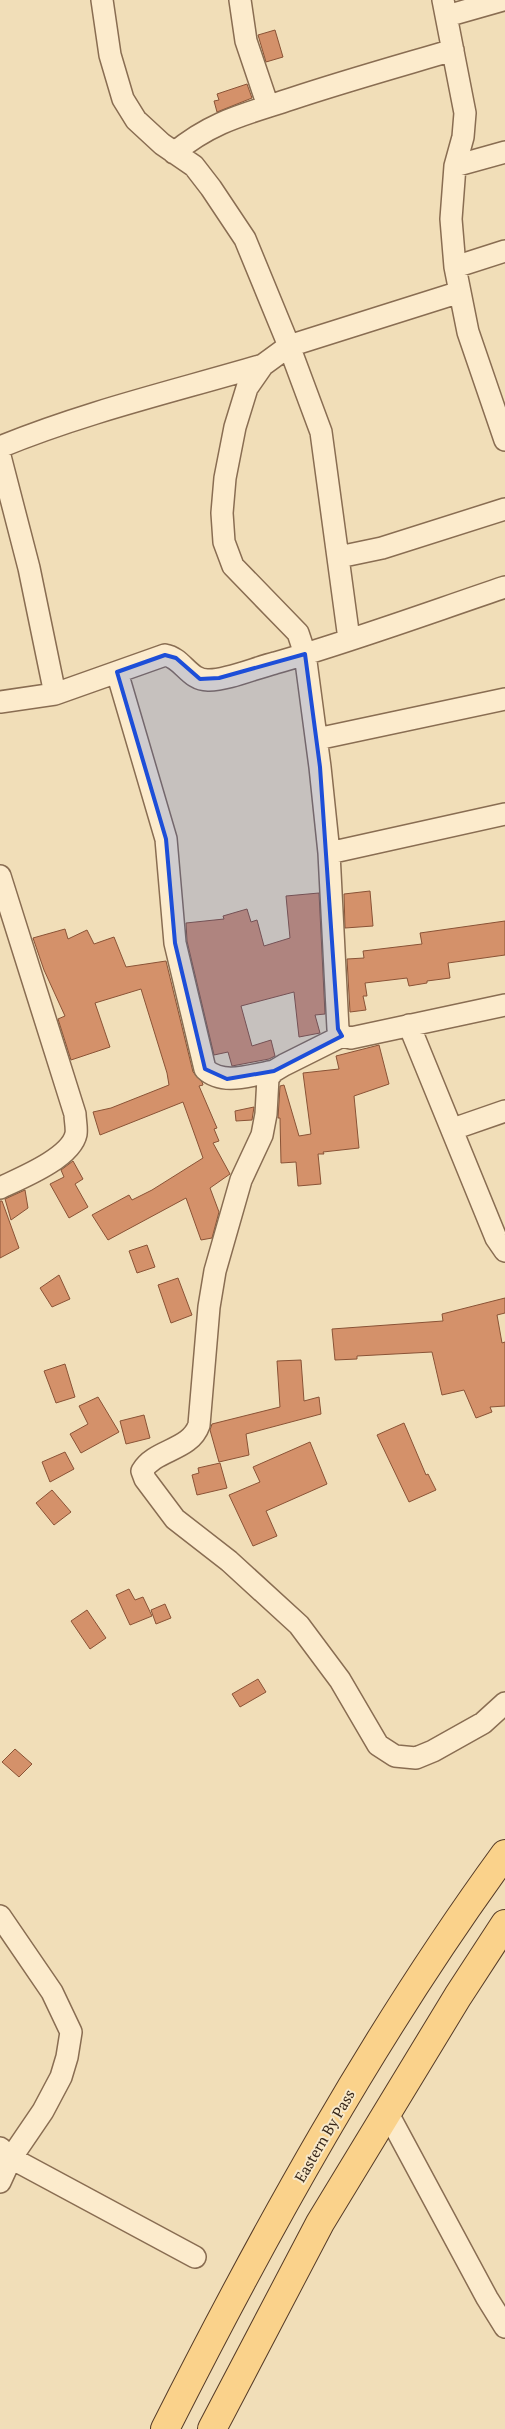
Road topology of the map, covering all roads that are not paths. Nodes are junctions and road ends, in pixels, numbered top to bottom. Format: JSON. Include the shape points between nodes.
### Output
{"nodes":[{"id":1,"x":102,"y":0,"type":"edge"},
{"id":2,"x":240,"y":0,"type":"edge"},
{"id":3,"x":504,"y":0,"type":"edge"},
{"id":4,"x":445,"y":8,"type":"edge"},
{"id":5,"x":453,"y":50,"type":"junction"},
{"id":6,"x":268,"y":106,"type":"junction"},
{"id":7,"x":174,"y":152,"type":"junction"},
{"id":8,"x":505,"y":152,"type":"edge"},
{"id":9,"x":455,"y":166,"type":"junction"},
{"id":10,"x":505,"y":251,"type":"edge"},
{"id":11,"x":455,"y":267,"type":"junction"},
{"id":12,"x":460,"y":292,"type":"junction"},
{"id":13,"x":289,"y":346,"type":"junction"},
{"id":14,"x":263,"y":365,"type":"junction"},
{"id":15,"x":500,"y":411,"type":"edge"},
{"id":16,"x":505,"y":440,"type":"edge"},
{"id":17,"x":0,"y":447,"type":"edge"},
{"id":18,"x":0,"y":456,"type":"edge"},
{"id":19,"x":505,"y":509,"type":"edge"},
{"id":20,"x":339,"y":557,"type":"junction"},
{"id":21,"x":505,"y":587,"type":"edge"},
{"id":22,"x":349,"y":639,"type":"junction"},
{"id":23,"x":305,"y":654,"type":"junction"},
{"id":24,"x":117,"y":672,"type":"junction"},
{"id":25,"x":55,"y":694,"type":"junction"},
{"id":26,"x":505,"y":699,"type":"edge"},
{"id":27,"x":0,"y":702,"type":"edge"},
{"id":28,"x":317,"y":739,"type":"junction"},
{"id":29,"x":505,"y":814,"type":"edge"},
{"id":30,"x":329,"y":853,"type":"junction"},
{"id":31,"x":0,"y":876,"type":"edge"},
{"id":32,"x":505,"y":1005,"type":"edge"},
{"id":33,"x":410,"y":1026,"type":"junction"},
{"id":34,"x":342,"y":1036,"type":"junction"},
{"id":35,"x":274,"y":1071,"type":"junction"},
{"id":36,"x":505,"y":1111,"type":"edge"},
{"id":37,"x":453,"y":1129,"type":"junction"},
{"id":38,"x":0,"y":1188,"type":"edge"},
{"id":39,"x":505,"y":1251,"type":"edge"},
{"id":40,"x":505,"y":1703,"type":"edge"},
{"id":41,"x":505,"y":1854,"type":"edge"},
{"id":42,"x":0,"y":1916,"type":"edge"},
{"id":43,"x":505,"y":1924,"type":"edge"},
{"id":44,"x":387,"y":2112,"type":"junction"},
{"id":45,"x":6,"y":2153,"type":"edge"},
{"id":46,"x":0,"y":2182,"type":"edge"},
{"id":47,"x":195,"y":2257,"type":"dead end"},
{"id":48,"x":505,"y":2328,"type":"edge"},
{"id":49,"x":165,"y":2429,"type":"edge"},
{"id":50,"x":212,"y":2429,"type":"edge"}],
"edges":[{"from":1,"to":7,"type":"street","via":[[110,55],[123,98],[136,120]]},
{"from":2,"to":6,"type":"street","via":[[246,41]]},
{"from":3,"to":4,"type":"street"},
{"from":4,"to":5,"type":"street"},
{"from":5,"to":6,"type":"street"},
{"from":5,"to":9,"type":"street","via":[[465,113]]},
{"from":6,"to":7,"type":"street","via":[[211,127]]},
{"from":7,"to":13,"type":"street","via":[[194,166],[244,240]]},
{"from":8,"to":9,"type":"street"},
{"from":9,"to":11,"type":"street","via":[[451,219]]},
{"from":10,"to":11,"type":"street"},
{"from":11,"to":12,"type":"street"},
{"from":12,"to":13,"type":"street"},
{"from":12,"to":15,"type":"street","via":[[468,332]]},
{"from":13,"to":14,"type":"street"},
{"from":13,"to":20,"type":"street","via":[[321,432]]},
{"from":14,"to":17,"type":"street","via":[[89,414]]},
{"from":14,"to":23,"type":"street","via":[[247,388],[235,427],[225,478],[224,542],[233,566],[298,633]]},
{"from":15,"to":16,"type":"street"},
{"from":18,"to":25,"type":"street","via":[[29,568]]},
{"from":19,"to":20,"type":"street","via":[[382,548]]},
{"from":20,"to":22,"type":"street"},
{"from":21,"to":22,"type":"street"},
{"from":22,"to":23,"type":"street"},
{"from":23,"to":24,"type":"street","via":[[209,680],[191,674],[176,658],[165,655]]},
{"from":23,"to":28,"type":"street"},
{"from":24,"to":25,"type":"street"},
{"from":24,"to":35,"type":"street","via":[[166,839],[175,943],[205,1069],[212,1075],[227,1079]]},
{"from":25,"to":27,"type":"street"},
{"from":26,"to":28,"type":"street"},
{"from":28,"to":30,"type":"street"},
{"from":29,"to":30,"type":"street"},
{"from":30,"to":34,"type":"street","via":[[338,1029]]},
{"from":31,"to":38,"type":"street","via":[[75,1114],[76,1134],[63,1153]]},
{"from":32,"to":33,"type":"street"},
{"from":33,"to":34,"type":"street","via":[[351,1038]]},
{"from":33,"to":37,"type":"street"},
{"from":34,"to":35,"type":"street"},
{"from":35,"to":40,"type":"street","via":[[268,1078],[262,1135],[240,1180],[215,1271],[199,1425],[195,1435],[147,1464],[142,1471],[175,1518],[299,1625],[340,1680],[378,1745],[394,1756],[416,1758],[433,1751],[483,1723]]},
{"from":36,"to":37,"type":"street"},
{"from":37,"to":39,"type":"street","via":[[496,1238]]},
{"from":41,"to":49,"type":"main road","name":"Eastern By Pass","via":[[384,2035],[270,2232]]},
{"from":42,"to":45,"type":"street","via":[[52,1992],[71,2032],[61,2077],[43,2111]]},
{"from":43,"to":44,"type":"main road"},
{"from":44,"to":48,"type":"street"},
{"from":44,"to":50,"type":"main road","via":[[320,2223]]},
{"from":45,"to":46,"type":"street"},
{"from":45,"to":47,"type":"street"}]}
